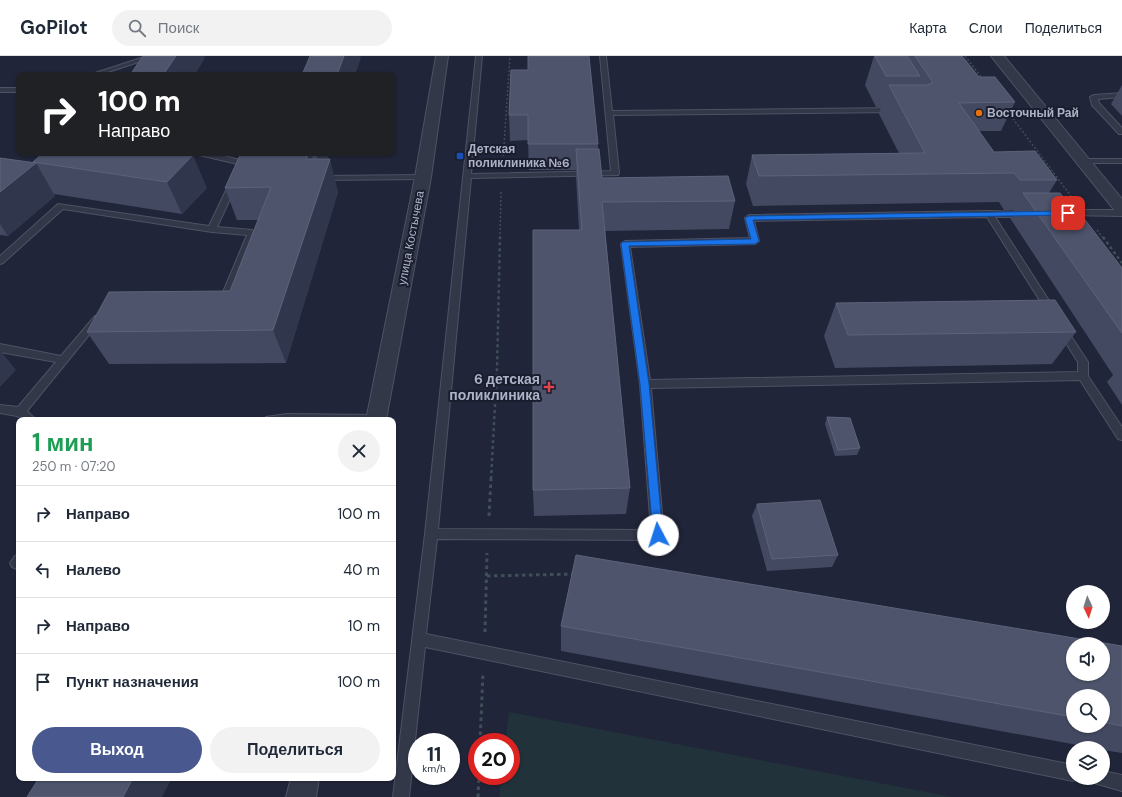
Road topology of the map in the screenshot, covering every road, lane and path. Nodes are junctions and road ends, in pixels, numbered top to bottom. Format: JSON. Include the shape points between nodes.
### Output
{"nodes":[{"id":1,"x":442,"y":56,"type":"edge"},
{"id":2,"x":479,"y":56,"type":"edge"},
{"id":3,"x":510,"y":56,"type":"edge"},
{"id":4,"x":603,"y":56,"type":"edge"},
{"id":5,"x":965,"y":56,"type":"edge"},
{"id":6,"x":997,"y":56,"type":"edge"},
{"id":7,"x":153,"y":57,"type":"edge"},
{"id":8,"x":146,"y":66,"type":"edge"},
{"id":9,"x":102,"y":72,"type":"edge"},
{"id":10,"x":984,"y":81,"type":"edge"},
{"id":11,"x":0,"y":90,"type":"edge"},
{"id":12,"x":16,"y":90,"type":"edge"},
{"id":13,"x":1122,"y":95,"type":"edge"},
{"id":14,"x":908,"y":110,"type":"edge"},
{"id":15,"x":1008,"y":112,"type":"edge"},
{"id":16,"x":610,"y":113,"type":"junction"},
{"id":17,"x":1122,"y":132,"type":"edge"},
{"id":18,"x":208,"y":156,"type":"edge"},
{"id":19,"x":245,"y":156,"type":"edge"},
{"id":20,"x":1084,"y":161,"type":"junction"},
{"id":21,"x":1122,"y":161,"type":"edge"},
{"id":22,"x":239,"y":173,"type":"junction"},
{"id":23,"x":502,"y":175,"type":"junction"},
{"id":24,"x":467,"y":176,"type":"junction"},
{"id":25,"x":423,"y":177,"type":"junction"},
{"id":26,"x":313,"y":178,"type":"edge"},
{"id":27,"x":1122,"y":209,"type":"edge"},
{"id":28,"x":1122,"y":212,"type":"edge"},
{"id":29,"x":1060,"y":213,"type":"edge"},
{"id":30,"x":1084,"y":213,"type":"junction"},
{"id":31,"x":989,"y":214,"type":"junction"},
{"id":32,"x":1036,"y":214,"type":"edge"},
{"id":33,"x":212,"y":230,"type":"junction"},
{"id":34,"x":0,"y":260,"type":"edge"},
{"id":35,"x":1122,"y":263,"type":"edge"},
{"id":36,"x":214,"y":306,"type":"edge"},
{"id":37,"x":105,"y":310,"type":"edge"},
{"id":38,"x":0,"y":348,"type":"edge"},
{"id":39,"x":64,"y":360,"type":"junction"},
{"id":40,"x":1083,"y":376,"type":"junction"},
{"id":41,"x":645,"y":384,"type":"junction"},
{"id":42,"x":0,"y":410,"type":"edge"},
{"id":43,"x":20,"y":412,"type":"junction"},
{"id":44,"x":27,"y":417,"type":"edge"},
{"id":45,"x":377,"y":417,"type":"edge"},
{"id":46,"x":1122,"y":436,"type":"edge"},
{"id":47,"x":431,"y":534,"type":"junction"},
{"id":48,"x":488,"y":534,"type":"junction"},
{"id":49,"x":582,"y":574,"type":"edge"},
{"id":50,"x":487,"y":576,"type":"junction"},
{"id":51,"x":419,"y":639,"type":"junction"},
{"id":52,"x":484,"y":652,"type":"junction"},
{"id":53,"x":480,"y":733,"type":"edge"},
{"id":54,"x":1066,"y":772,"type":"edge"},
{"id":55,"x":1110,"y":780,"type":"edge"},
{"id":56,"x":304,"y":781,"type":"edge"},
{"id":57,"x":1122,"y":783,"type":"edge"},
{"id":58,"x":479,"y":785,"type":"edge"},
{"id":59,"x":301,"y":797,"type":"edge"},
{"id":60,"x":401,"y":797,"type":"edge"},
{"id":61,"x":478,"y":797,"type":"edge"}],
"edges":[{"from":1,"to":25,"type":"street","name":"улица Костычева"},
{"from":2,"to":24,"type":"lane"},
{"from":3,"to":23,"type":"path"},
{"from":4,"to":16,"type":"lane"},
{"from":5,"to":10,"type":"path"},
{"from":6,"to":20,"type":"street"},
{"from":7,"to":8,"type":"lane"},
{"from":7,"to":9,"type":"lane"},
{"from":11,"to":12,"type":"lane"},
{"from":13,"to":17,"type":"lane","via":[[1094,97],[1095,103]]},
{"from":14,"to":16,"type":"lane"},
{"from":15,"to":30,"type":"path"},
{"from":16,"to":23,"type":"lane","via":[[615,173]]},
{"from":18,"to":22,"type":"lane"},
{"from":19,"to":22,"type":"lane"},
{"from":20,"to":21,"type":"lane"},
{"from":20,"to":27,"type":"street"},
{"from":22,"to":33,"type":"lane"},
{"from":23,"to":24,"type":"lane"},
{"from":23,"to":48,"type":"path","via":[[497,369]]},
{"from":24,"to":47,"type":"lane"},
{"from":25,"to":26,"type":"lane"},
{"from":25,"to":45,"type":"street","name":"улица Костычева"},
{"from":28,"to":30,"type":"lane"},
{"from":29,"to":30,"type":"lane"},
{"from":30,"to":35,"type":"path"},
{"from":31,"to":32,"type":"lane"},
{"from":31,"to":40,"type":"lane","via":[[1083,362]]},
{"from":31,"to":41,"type":"lane","via":[[749,218],[755,241],[625,244]]},
{"from":33,"to":34,"type":"lane","via":[[62,206]]},
{"from":33,"to":36,"type":"lane","via":[[252,233],[222,306]]},
{"from":37,"to":39,"type":"lane"},
{"from":38,"to":39,"type":"lane"},
{"from":39,"to":43,"type":"lane"},
{"from":40,"to":41,"type":"lane"},
{"from":40,"to":46,"type":"lane"},
{"from":41,"to":48,"type":"lane","via":[[658,535]]},
{"from":42,"to":43,"type":"lane"},
{"from":43,"to":44,"type":"lane"},
{"from":47,"to":48,"type":"lane"},
{"from":47,"to":51,"type":"lane"},
{"from":48,"to":50,"type":"path"},
{"from":49,"to":50,"type":"path"},
{"from":50,"to":52,"type":"path"},
{"from":51,"to":52,"type":"lane"},
{"from":51,"to":60,"type":"lane"},
{"from":52,"to":53,"type":"path"},
{"from":52,"to":54,"type":"lane"},
{"from":55,"to":57,"type":"lane"},
{"from":56,"to":59,"type":"street"},
{"from":58,"to":61,"type":"path"}]}
